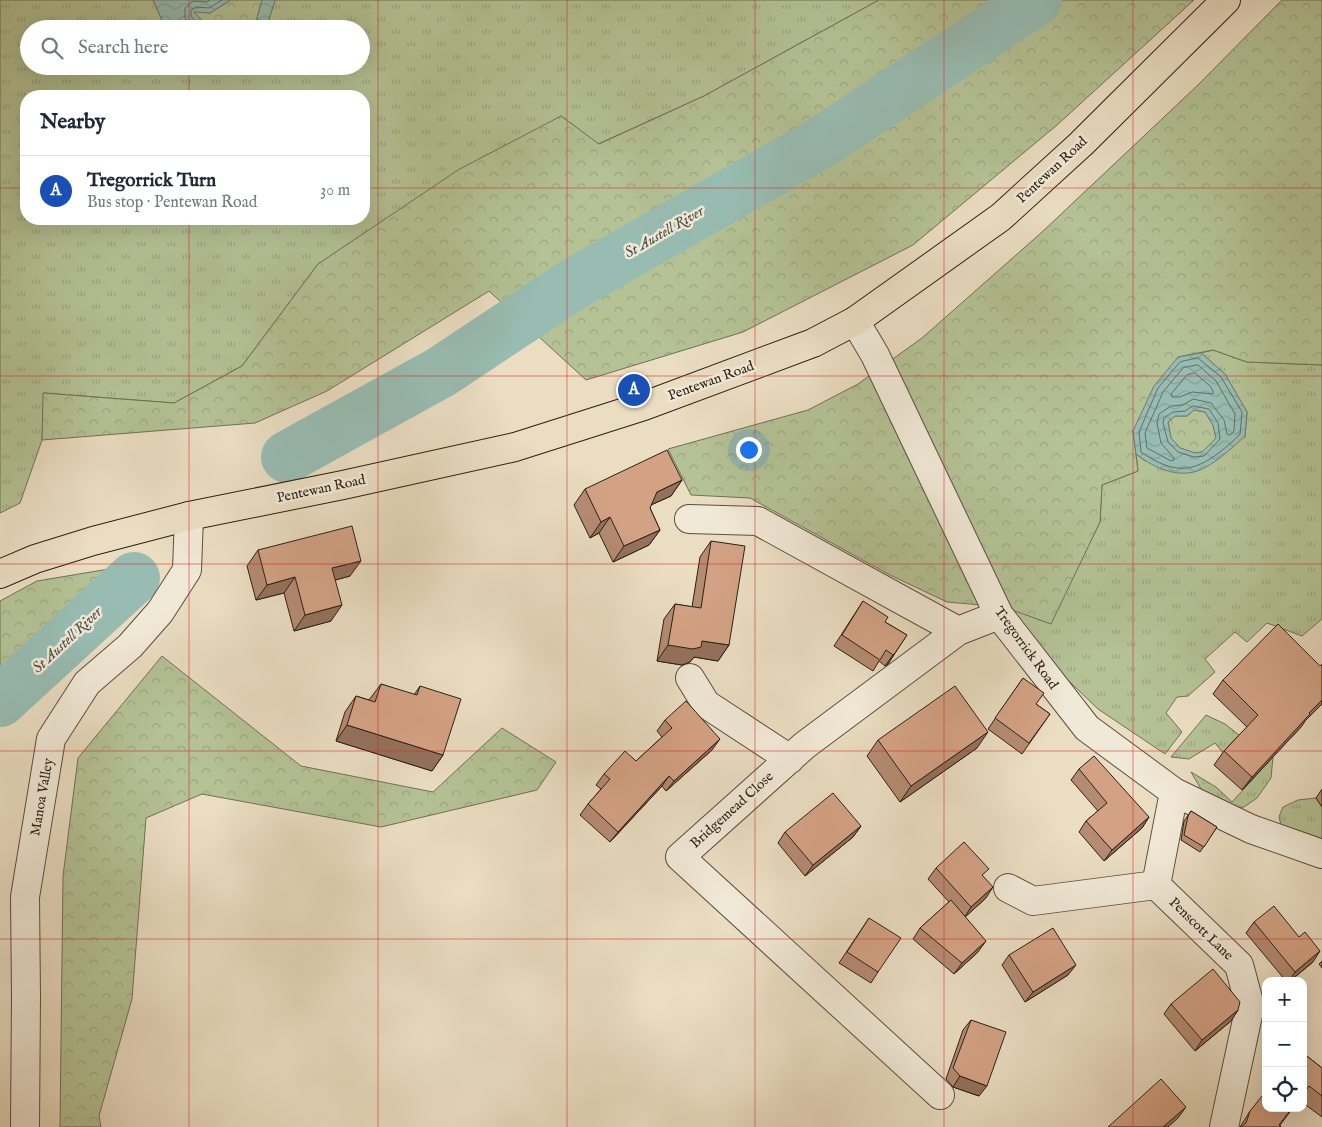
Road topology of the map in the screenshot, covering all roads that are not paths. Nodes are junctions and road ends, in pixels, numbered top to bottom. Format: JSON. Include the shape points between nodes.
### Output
{"nodes":[{"id":1,"x":1226,"y":0,"type":"edge"},
{"id":2,"x":855,"y":321,"type":"junction"},
{"id":3,"x":189,"y":516,"type":"junction"},
{"id":4,"x":689,"y":519,"type":"dead end"},
{"id":5,"x":0,"y":574,"type":"edge"},
{"id":6,"x":999,"y":615,"type":"junction"},
{"id":7,"x":958,"y":631,"type":"junction"},
{"id":8,"x":690,"y":678,"type":"dead end"},
{"id":9,"x":790,"y":759,"type":"junction"},
{"id":10,"x":1174,"y":792,"type":"junction"},
{"id":11,"x":1322,"y":854,"type":"edge"},
{"id":12,"x":1156,"y":885,"type":"junction"},
{"id":13,"x":1008,"y":888,"type":"dead end"},
{"id":14,"x":940,"y":1095,"type":"dead end"},
{"id":15,"x":25,"y":1127,"type":"edge"},
{"id":16,"x":1224,"y":1127,"type":"edge"}],
"edges":[{"from":1,"to":2,"type":"main road","name":"Pentewan Road","via":[[1081,144],[1001,218]]},
{"from":2,"to":3,"type":"main road","name":"Pentewan Road","via":[[813,343],[644,406],[515,447]]},
{"from":2,"to":6,"type":"street","name":"Tregorrick Road","via":[[875,355]]},
{"from":3,"to":5,"type":"main road","name":"Pentewan Road","via":[[93,541]]},
{"from":3,"to":15,"type":"street","name":"Manoa Valley","via":[[187,570],[160,612],[130,646],[87,683],[51,740],[25,897]]},
{"from":4,"to":7,"type":"street","via":[[758,521]]},
{"from":6,"to":7,"type":"street","name":"Bridgemead Close"},
{"from":6,"to":10,"type":"street","name":"Tregorrick Road","via":[[1087,728]]},
{"from":7,"to":9,"type":"street","name":"Bridgemead Close"},
{"from":8,"to":9,"type":"street","via":[[706,704]]},
{"from":9,"to":14,"type":"street","name":"Bridgemead Close","via":[[680,857]]},
{"from":10,"to":11,"type":"street","name":"Tregorrick Road","via":[[1251,829]]},
{"from":10,"to":12,"type":"street"},
{"from":12,"to":13,"type":"street","via":[[1033,901]]},
{"from":12,"to":16,"type":"street","name":"Penscott Lane","via":[[1239,965],[1250,1006]]}]}
